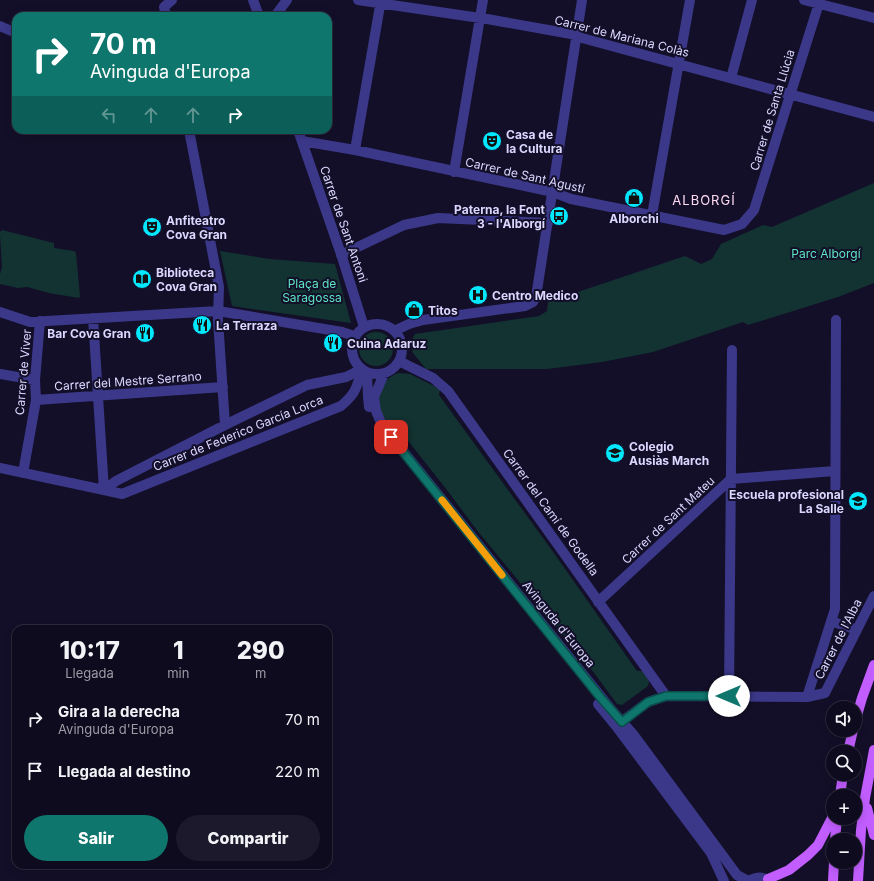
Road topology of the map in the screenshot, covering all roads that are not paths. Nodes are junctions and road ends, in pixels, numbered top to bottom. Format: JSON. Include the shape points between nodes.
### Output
{"nodes":[{"id":1,"x":172,"y":0,"type":"edge"},
{"id":2,"x":253,"y":0,"type":"edge"},
{"id":3,"x":287,"y":0,"type":"edge"},
{"id":4,"x":358,"y":0,"type":"edge"},
{"id":5,"x":483,"y":0,"type":"edge"},
{"id":6,"x":582,"y":0,"type":"edge"},
{"id":7,"x":690,"y":0,"type":"edge"},
{"id":8,"x":752,"y":0,"type":"edge"},
{"id":9,"x":804,"y":0,"type":"edge"},
{"id":10,"x":381,"y":2,"type":"edge"},
{"id":11,"x":819,"y":2,"type":"edge"},
{"id":12,"x":165,"y":12,"type":"edge"},
{"id":13,"x":258,"y":12,"type":"edge"},
{"id":14,"x":278,"y":12,"type":"edge"},
{"id":15,"x":874,"y":18,"type":"edge"},
{"id":16,"x":480,"y":19,"type":"junction"},
{"id":17,"x":0,"y":26,"type":"edge"},
{"id":18,"x":12,"y":31,"type":"edge"},
{"id":19,"x":577,"y":36,"type":"junction"},
{"id":20,"x":679,"y":64,"type":"junction"},
{"id":21,"x":731,"y":78,"type":"junction"},
{"id":22,"x":790,"y":94,"type":"junction"},
{"id":23,"x":874,"y":117,"type":"edge"},
{"id":24,"x":190,"y":134,"type":"edge"},
{"id":25,"x":299,"y":134,"type":"edge"},
{"id":26,"x":302,"y":141,"type":"junction"},
{"id":27,"x":355,"y":150,"type":"junction"},
{"id":28,"x":454,"y":172,"type":"junction"},
{"id":29,"x":553,"y":192,"type":"junction"},
{"id":30,"x":652,"y":215,"type":"junction"},
{"id":31,"x":548,"y":223,"type":"junction"},
{"id":32,"x":742,"y":224,"type":"joint"},
{"id":33,"x":341,"y":255,"type":"junction"},
{"id":34,"x":218,"y":311,"type":"junction"},
{"id":35,"x":0,"y":312,"type":"edge"},
{"id":36,"x":93,"y":318,"type":"junction"},
{"id":37,"x":836,"y":320,"type":"dead end"},
{"id":38,"x":40,"y":321,"type":"junction"},
{"id":39,"x":364,"y":327,"type":"junction"},
{"id":40,"x":394,"y":331,"type":"junction"},
{"id":41,"x":354,"y":336,"type":"junction"},
{"id":42,"x":732,"y":350,"type":"dead end"},
{"id":43,"x":399,"y":361,"type":"junction"},
{"id":44,"x":363,"y":371,"type":"junction"},
{"id":45,"x":0,"y":374,"type":"edge"},
{"id":46,"x":384,"y":374,"type":"junction"},
{"id":47,"x":35,"y":380,"type":"junction"},
{"id":48,"x":223,"y":387,"type":"junction"},
{"id":49,"x":98,"y":396,"type":"junction"},
{"id":50,"x":36,"y":400,"type":"junction"},
{"id":51,"x":225,"y":425,"type":"junction"},
{"id":52,"x":0,"y":468,"type":"edge"},
{"id":53,"x":835,"y":471,"type":"junction"},
{"id":54,"x":24,"y":473,"type":"junction"},
{"id":55,"x":731,"y":479,"type":"junction"},
{"id":56,"x":104,"y":490,"type":"junction"},
{"id":57,"x":874,"y":596,"type":"edge"},
{"id":58,"x":598,"y":602,"type":"junction"},
{"id":59,"x":831,"y":621,"type":"junction"},
{"id":60,"x":857,"y":630,"type":"junction"},
{"id":61,"x":874,"y":664,"type":"edge"},
{"id":62,"x":666,"y":696,"type":"junction"},
{"id":63,"x":729,"y":696,"type":"junction"},
{"id":64,"x":807,"y":697,"type":"junction"},
{"id":65,"x":861,"y":701,"type":"edge"},
{"id":66,"x":619,"y":724,"type":"junction"},
{"id":67,"x":874,"y":750,"type":"edge"},
{"id":68,"x":865,"y":798,"type":"junction"},
{"id":69,"x":828,"y":825,"type":"edge"},
{"id":70,"x":874,"y":835,"type":"edge"},
{"id":71,"x":834,"y":869,"type":"edge"},
{"id":72,"x":769,"y":880,"type":"edge"},
{"id":73,"x":724,"y":881,"type":"edge"},
{"id":74,"x":749,"y":881,"type":"edge"},
{"id":75,"x":833,"y":881,"type":"edge"},
{"id":76,"x":858,"y":881,"type":"edge"}],
"edges":[{"from":1,"to":12,"type":"street","via":[[164,7]]},
{"from":2,"to":13,"type":"street"},
{"from":3,"to":14,"type":"street"},
{"from":4,"to":10,"type":"street","name":"Carrer de Mariana Colàs"},
{"from":5,"to":16,"type":"street"},
{"from":6,"to":19,"type":"street"},
{"from":7,"to":20,"type":"street"},
{"from":8,"to":21,"type":"street"},
{"from":9,"to":11,"type":"street"},
{"from":10,"to":16,"type":"street","name":"Carrer de Mariana Colàs"},
{"from":10,"to":27,"type":"street"},
{"from":11,"to":15,"type":"street"},
{"from":11,"to":22,"type":"street","name":"Carrer de Santa Llúcia"},
{"from":16,"to":19,"type":"street","name":"Carrer de Mariana Colàs"},
{"from":16,"to":28,"type":"street"},
{"from":17,"to":18,"type":"street"},
{"from":19,"to":20,"type":"street","name":"Carrer de Mariana Colàs"},
{"from":19,"to":29,"type":"street"},
{"from":20,"to":21,"type":"street","name":"Carrer de Mariana Colàs"},
{"from":20,"to":30,"type":"street"},
{"from":21,"to":22,"type":"street","name":"Carrer de Mariana Colàs"},
{"from":22,"to":23,"type":"street","name":"Carrer de Mariana Colàs"},
{"from":22,"to":32,"type":"street","name":"Carrer de Santa Llúcia","via":[[754,210]]},
{"from":24,"to":34,"type":"street","via":[[219,287]]},
{"from":25,"to":26,"type":"street","name":"Carrer de Sant Antoni"},
{"from":26,"to":27,"type":"street","name":"Carrer de Sant Agustí"},
{"from":26,"to":33,"type":"street","name":"Carrer de Sant Antoni"},
{"from":27,"to":28,"type":"street","name":"Carrer de Sant Agustí"},
{"from":28,"to":29,"type":"street","name":"Carrer de Sant Agustí"},
{"from":29,"to":30,"type":"street","name":"Carrer de Sant Agustí","via":[[571,199]]},
{"from":29,"to":31,"type":"street"},
{"from":30,"to":32,"type":"street","name":"Carrer de Sant Agustí","via":[[724,230]]},
{"from":31,"to":33,"type":"street","via":[[438,218],[404,225]]},
{"from":31,"to":40,"type":"street","via":[[536,297],[533,302],[524,306],[423,320]]},
{"from":33,"to":39,"type":"street","name":"Carrer de Sant Antoni"},
{"from":34,"to":36,"type":"street"},
{"from":34,"to":41,"type":"street"},
{"from":34,"to":48,"type":"street"},
{"from":35,"to":38,"type":"street","via":[[30,322]]},
{"from":36,"to":38,"type":"street"},
{"from":36,"to":49,"type":"street"},
{"from":37,"to":53,"type":"street"},
{"from":38,"to":47,"type":"street","name":"Carrer de Viver"},
{"from":39,"to":40,"type":"street","via":[[380,324]]},
{"from":39,"to":41,"type":"street"},
{"from":40,"to":43,"type":"street","via":[[402,345]]},
{"from":41,"to":44,"type":"street","via":[[352,358]]},
{"from":42,"to":55,"type":"street"},
{"from":43,"to":46,"type":"street"},
{"from":43,"to":58,"type":"street","name":"Carrer del Camí de Godella","via":[[434,378],[448,390]]},
{"from":44,"to":46,"type":"street","via":[[376,375]]},
{"from":44,"to":51,"type":"street","name":"Carrer de Federico García Lorca","via":[[307,385]]},
{"from":44,"to":56,"type":"street","name":"Carrer de Federico García Lorca","via":[[355,392],[341,406],[122,494]]},
{"from":44,"to":66,"type":"street","name":"Avinguda d'Europa","via":[[370,412],[377,429]]},
{"from":45,"to":47,"type":"street"},
{"from":46,"to":66,"type":"street","name":"Avinguda d'Europa","via":[[374,397],[382,426]]},
{"from":47,"to":50,"type":"street","name":"Carrer de Viver"},
{"from":48,"to":49,"type":"street","name":"Carrer del Mestre Serrano"},
{"from":48,"to":51,"type":"street"},
{"from":49,"to":50,"type":"street","name":"Carrer del Mestre Serrano"},
{"from":49,"to":56,"type":"street"},
{"from":50,"to":54,"type":"street","name":"Carrer de Viver"},
{"from":51,"to":56,"type":"street","name":"Carrer de Federico García Lorca","via":[[116,481]]},
{"from":52,"to":54,"type":"street","name":"Carrer de Federico García Lorca"},
{"from":53,"to":55,"type":"street","name":"Carrer de Sant Mateu"},
{"from":53,"to":59,"type":"street","via":[[835,608]]},
{"from":54,"to":56,"type":"street","name":"Carrer de Federico García Lorca"},
{"from":55,"to":58,"type":"street","name":"Carrer de Sant Mateu"},
{"from":55,"to":63,"type":"street"},
{"from":57,"to":60,"type":"street","name":"Carrer de l'Alba"},
{"from":58,"to":62,"type":"street","name":"Carrer del Camí de Godella"},
{"from":59,"to":60,"type":"street"},
{"from":59,"to":64,"type":"street"},
{"from":60,"to":64,"type":"street","name":"Carrer de l'Alba","via":[[825,693]]},
{"from":61,"to":65,"type":"main road"},
{"from":62,"to":63,"type":"street"},
{"from":62,"to":66,"type":"street","via":[[648,702]]},
{"from":63,"to":64,"type":"street"},
{"from":66,"to":73,"type":"street","name":"Avinguda d'Europa","via":[[711,853]]},
{"from":66,"to":74,"type":"street","name":"Avinguda d'Europa","via":[[633,734],[738,875]]},
{"from":67,"to":68,"type":"main road"},
{"from":68,"to":70,"type":"main road"},
{"from":68,"to":76,"type":"main road"},
{"from":69,"to":72,"type":"main road","via":[[818,845],[808,855],[789,870]]},
{"from":71,"to":75,"type":"main road"},
{"from":72,"to":74,"type":"street","via":[[758,877]]}]}
